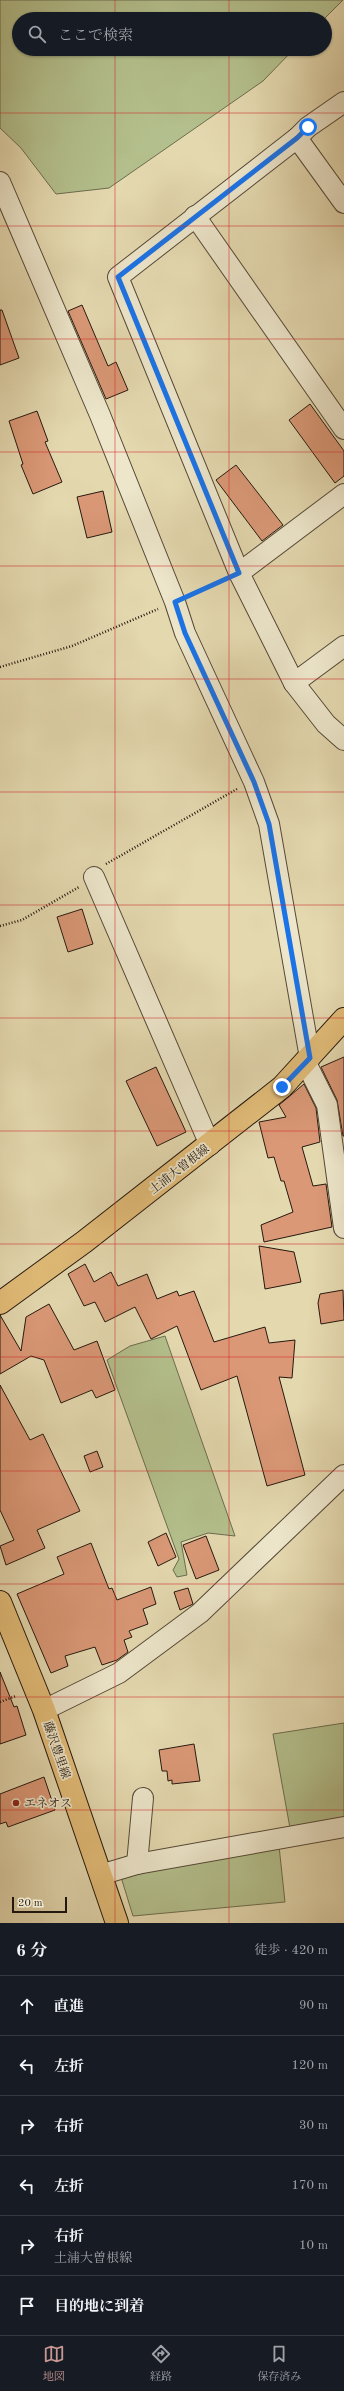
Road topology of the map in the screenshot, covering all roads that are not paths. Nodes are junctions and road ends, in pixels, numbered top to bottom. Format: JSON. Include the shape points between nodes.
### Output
{"nodes":[{"id":1,"x":344,"y":102,"type":"edge"},
{"id":2,"x":297,"y":138,"type":"junction"},
{"id":3,"x":0,"y":182,"type":"edge"},
{"id":4,"x":344,"y":203,"type":"edge"},
{"id":5,"x":195,"y":216,"type":"junction"},
{"id":6,"x":344,"y":429,"type":"edge"},
{"id":7,"x":344,"y":494,"type":"edge"},
{"id":8,"x":239,"y":573,"type":"junction"},
{"id":9,"x":344,"y":646,"type":"edge"},
{"id":10,"x":294,"y":683,"type":"junction"},
{"id":11,"x":344,"y":740,"type":"edge"},
{"id":12,"x":94,"y":877,"type":"road end"},
{"id":13,"x":344,"y":1019,"type":"edge"},
{"id":14,"x":308,"y":1060,"type":"junction"},
{"id":15,"x":210,"y":1145,"type":"junction"},
{"id":16,"x":344,"y":1228,"type":"edge"},
{"id":17,"x":0,"y":1303,"type":"edge"},
{"id":18,"x":344,"y":1475,"type":"edge"},
{"id":19,"x":0,"y":1602,"type":"edge"},
{"id":20,"x":44,"y":1710,"type":"junction"},
{"id":21,"x":143,"y":1798,"type":"dead end"},
{"id":22,"x":344,"y":1827,"type":"edge"},
{"id":23,"x":136,"y":1864,"type":"junction"},
{"id":24,"x":100,"y":1875,"type":"junction"},
{"id":25,"x":117,"y":1923,"type":"edge"}],
"edges":[{"from":1,"to":2,"type":"street","via":[[308,127]]},
{"from":2,"to":4,"type":"street"},
{"from":2,"to":5,"type":"street"},
{"from":3,"to":14,"type":"street","via":[[100,415],[185,633],[254,782],[269,824]]},
{"from":5,"to":6,"type":"street"},
{"from":5,"to":8,"type":"street","via":[[118,277]]},
{"from":7,"to":8,"type":"street"},
{"from":8,"to":10,"type":"street"},
{"from":9,"to":10,"type":"street"},
{"from":10,"to":11,"type":"street","via":[[326,724]]},
{"from":12,"to":15,"type":"street"},
{"from":13,"to":14,"type":"main road","name":"土浦大曽根線"},
{"from":14,"to":15,"type":"main road","name":"土浦大曽根線","via":[[282,1087]]},
{"from":14,"to":16,"type":"street","via":[[327,1105]]},
{"from":15,"to":17,"type":"main road","name":"土浦大曽根線"},
{"from":18,"to":20,"type":"street","via":[[200,1613],[119,1674]]},
{"from":19,"to":20,"type":"main road","name":"藤沢豊里線"},
{"from":20,"to":24,"type":"main road","name":"藤沢豊里線"},
{"from":21,"to":23,"type":"street"},
{"from":22,"to":23,"type":"street"},
{"from":23,"to":24,"type":"street"},
{"from":24,"to":25,"type":"main road","name":"藤沢豊里線"}]}
